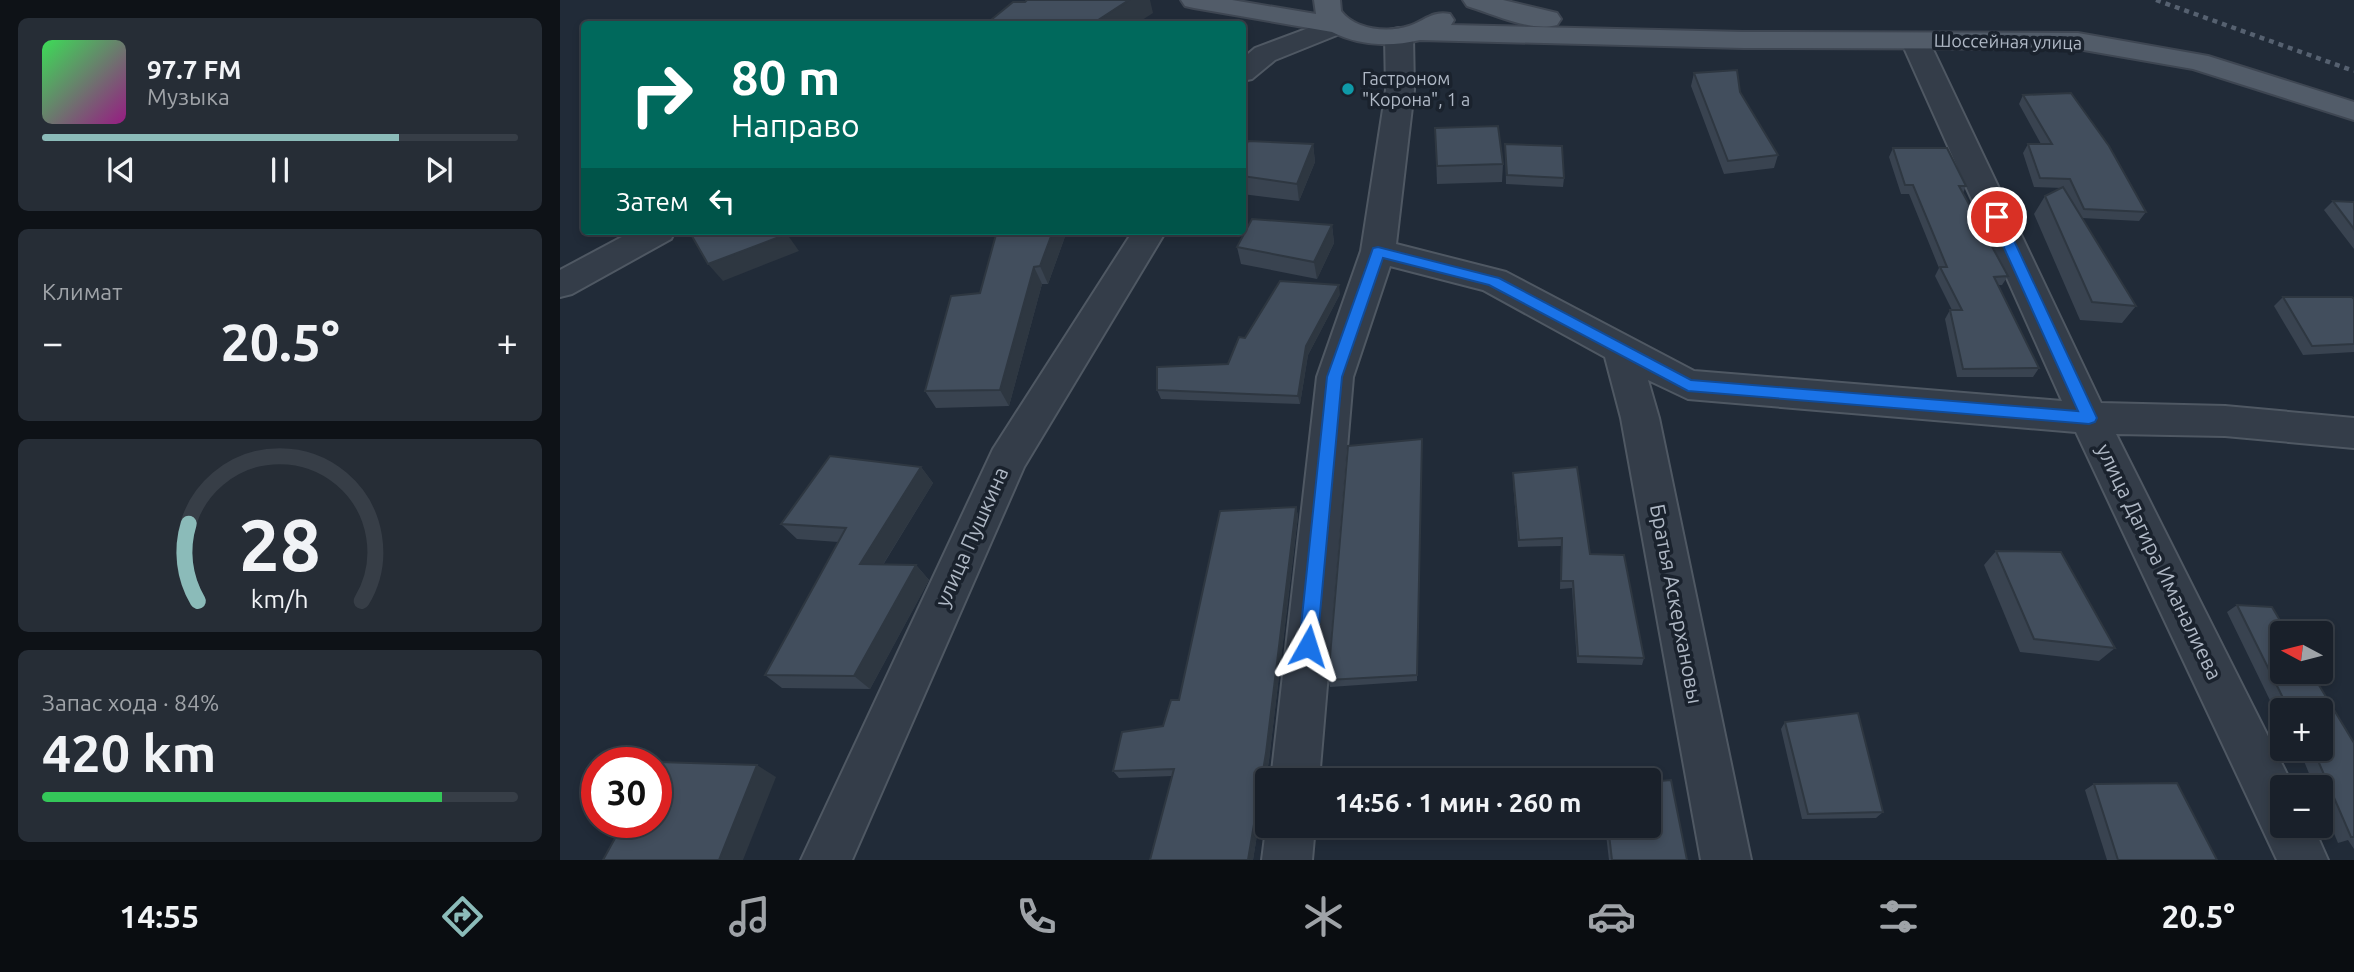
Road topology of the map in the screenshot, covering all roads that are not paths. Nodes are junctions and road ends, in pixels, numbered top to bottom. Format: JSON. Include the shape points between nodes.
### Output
{"nodes":[{"id":1,"x":1194,"y":0,"type":"edge"},
{"id":2,"x":1450,"y":0,"type":"edge"},
{"id":3,"x":1476,"y":0,"type":"edge"},
{"id":4,"x":1333,"y":12,"type":"edge"},
{"id":5,"x":1410,"y":34,"type":"junction"},
{"id":6,"x":1653,"y":37,"type":"junction"},
{"id":7,"x":1915,"y":41,"type":"junction"},
{"id":8,"x":1246,"y":70,"type":"edge"},
{"id":9,"x":2354,"y":111,"type":"edge"},
{"id":10,"x":652,"y":235,"type":"edge"},
{"id":11,"x":1148,"y":235,"type":"edge"},
{"id":12,"x":1378,"y":251,"type":"junction"},
{"id":13,"x":560,"y":285,"type":"edge"},
{"id":14,"x":1621,"y":350,"type":"junction"},
{"id":15,"x":2089,"y":418,"type":"junction"},
{"id":16,"x":2354,"y":433,"type":"edge"},
{"id":17,"x":1296,"y":768,"type":"edge"},
{"id":18,"x":2270,"y":791,"type":"edge"},
{"id":19,"x":1289,"y":838,"type":"edge"},
{"id":20,"x":2293,"y":838,"type":"edge"},
{"id":21,"x":825,"y":860,"type":"edge"},
{"id":22,"x":1287,"y":860,"type":"edge"},
{"id":23,"x":1726,"y":860,"type":"edge"},
{"id":24,"x":2303,"y":860,"type":"edge"}],
"edges":[{"from":1,"to":4,"type":"main road","via":[[1257,13]]},
{"from":2,"to":5,"type":"main road","via":[[1441,21]]},
{"from":3,"to":6,"type":"main road","via":[[1527,16]]},
{"from":4,"to":5,"type":"main road","via":[[1355,33],[1376,37]]},
{"from":4,"to":8,"type":"street"},
{"from":5,"to":6,"type":"main road"},
{"from":5,"to":12,"type":"street"},
{"from":6,"to":7,"type":"main road","name":"Шоссейная улица"},
{"from":7,"to":9,"type":"main road","name":"Шоссейная улица","via":[[2078,41],[2198,62]]},
{"from":7,"to":15,"type":"street","name":"улица Дагира Иманалиева"},
{"from":10,"to":13,"type":"street"},
{"from":11,"to":21,"type":"street","name":"улица Пушкина","via":[[1007,460]]},
{"from":12,"to":14,"type":"street","via":[[1494,281]]},
{"from":12,"to":17,"type":"street","via":[[1335,377]]},
{"from":14,"to":15,"type":"street","via":[[1688,386]]},
{"from":14,"to":23,"type":"street","name":"Братья Аскерхановы","via":[[1640,418]]},
{"from":15,"to":16,"type":"street","via":[[2225,421]]},
{"from":15,"to":18,"type":"street","name":"улица Дагира Иманалиева"},
{"from":19,"to":22,"type":"street"},
{"from":20,"to":24,"type":"street"}]}
